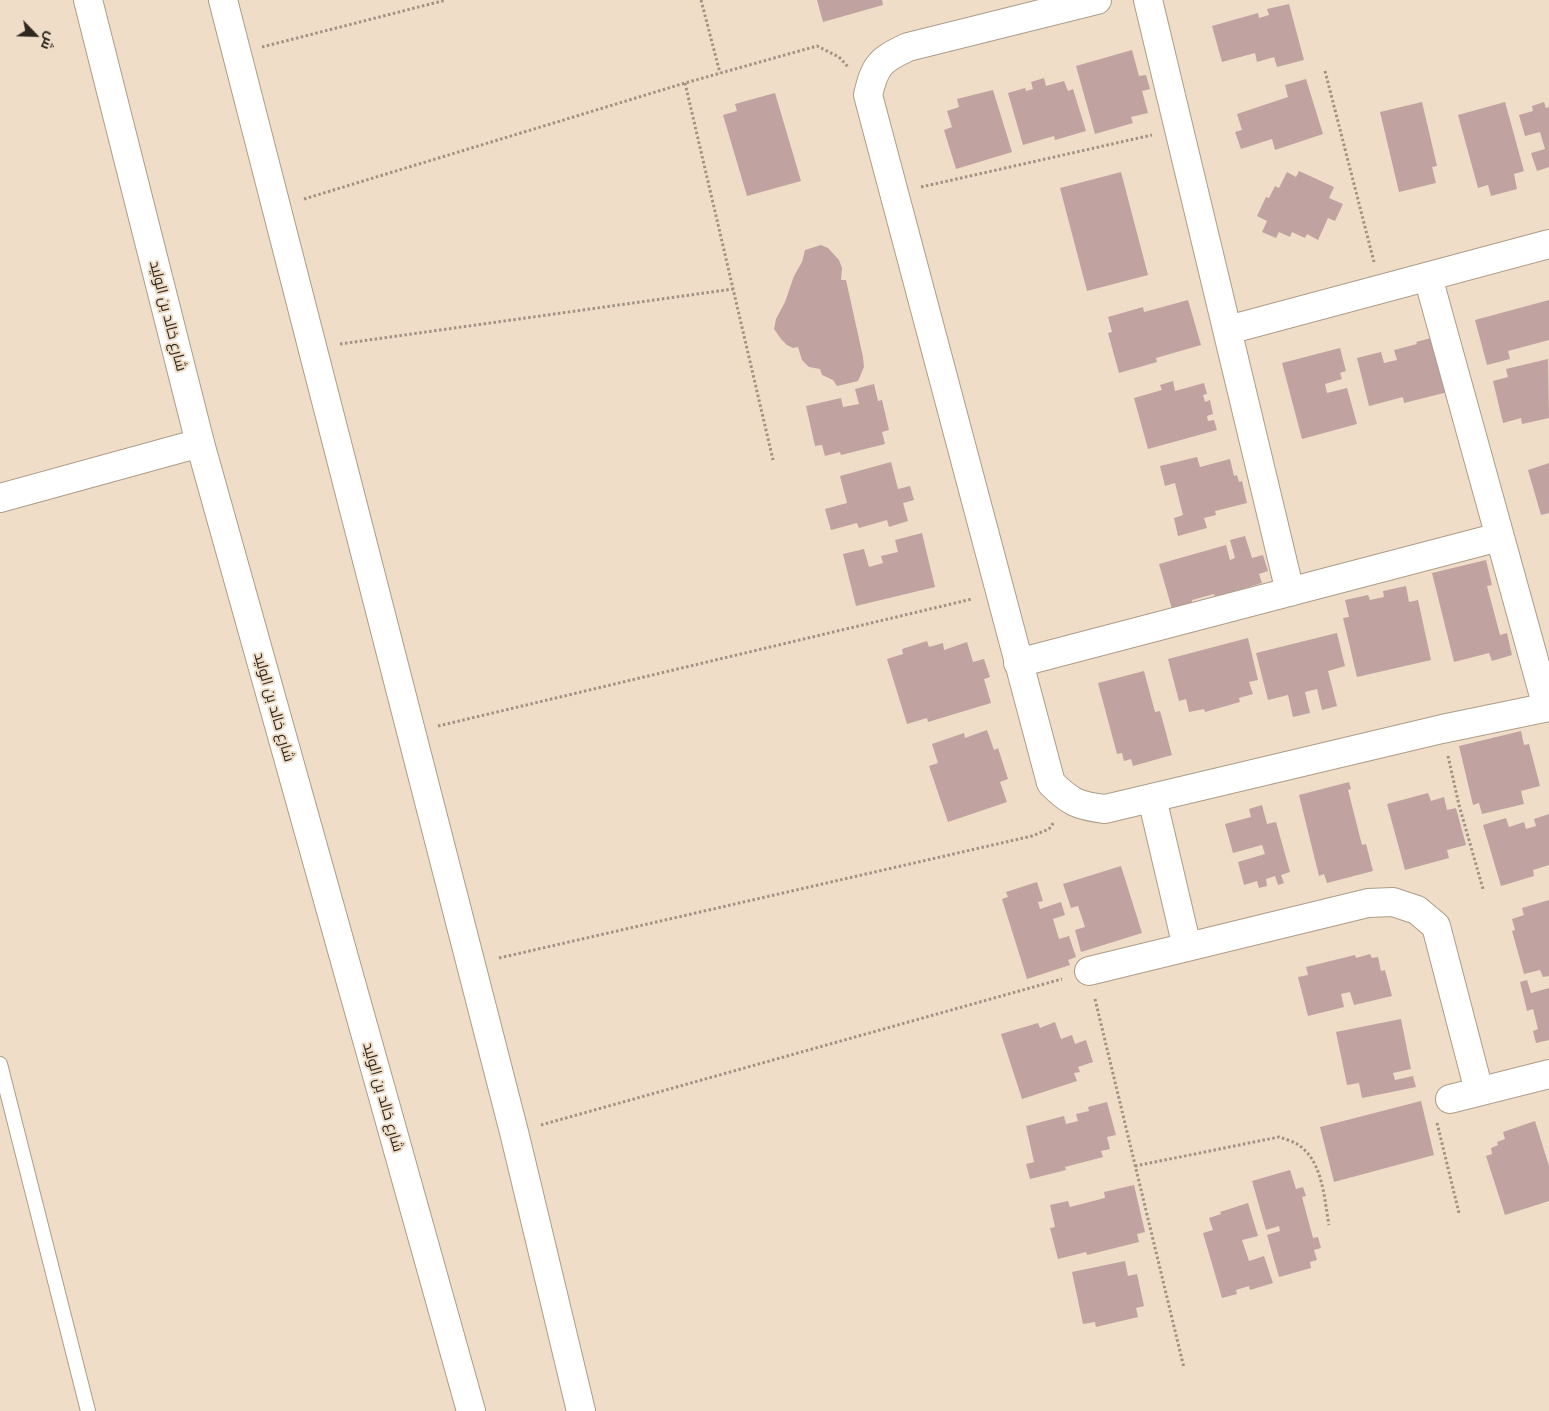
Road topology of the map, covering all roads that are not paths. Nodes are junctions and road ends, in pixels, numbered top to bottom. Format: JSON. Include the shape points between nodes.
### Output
{"nodes":[{"id":1,"x":88,"y":0,"type":"edge"},
{"id":2,"x":223,"y":0,"type":"edge"},
{"id":3,"x":1096,"y":0,"type":"edge"},
{"id":4,"x":1148,"y":0,"type":"edge"},
{"id":5,"x":1549,"y":244,"type":"edge"},
{"id":6,"x":1428,"y":277,"type":"junction"},
{"id":7,"x":1228,"y":330,"type":"junction"},
{"id":8,"x":200,"y":443,"type":"junction"},
{"id":9,"x":0,"y":498,"type":"edge"},
{"id":10,"x":1500,"y":537,"type":"junction"},
{"id":11,"x":1290,"y":592,"type":"junction"},
{"id":12,"x":1018,"y":663,"type":"junction"},
{"id":13,"x":1548,"y":707,"type":"edge"},
{"id":14,"x":1152,"y":798,"type":"junction"},
{"id":15,"x":1187,"y":947,"type":"junction"},
{"id":16,"x":1089,"y":971,"type":"road end"},
{"id":17,"x":0,"y":1064,"type":"edge"},
{"id":18,"x":1549,"y":1074,"type":"edge"},
{"id":19,"x":1479,"y":1091,"type":"junction"},
{"id":20,"x":1450,"y":1098,"type":"road end"},
{"id":21,"x":88,"y":1411,"type":"edge"},
{"id":22,"x":471,"y":1411,"type":"edge"},
{"id":23,"x":581,"y":1411,"type":"edge"}],
"edges":[{"from":1,"to":8,"type":"street","name":"شارع خالد بن الوليد"},
{"from":2,"to":23,"type":"street","via":[[514,1132]]},
{"from":3,"to":12,"type":"street","via":[[908,47],[888,57],[874,74],[868,95]]},
{"from":4,"to":7,"type":"street"},
{"from":5,"to":6,"type":"street"},
{"from":6,"to":7,"type":"street"},
{"from":6,"to":10,"type":"street"},
{"from":7,"to":11,"type":"street"},
{"from":8,"to":9,"type":"street"},
{"from":8,"to":22,"type":"street","name":"شارع خالد بن الوليد"},
{"from":10,"to":11,"type":"street"},
{"from":10,"to":13,"type":"street"},
{"from":11,"to":12,"type":"street"},
{"from":12,"to":14,"type":"street","via":[[1051,783],[1066,798],[1085,807],[1105,809]]},
{"from":13,"to":14,"type":"street"},
{"from":14,"to":15,"type":"street"},
{"from":15,"to":16,"type":"street"},
{"from":15,"to":19,"type":"street","via":[[1368,903],[1393,902],[1417,910],[1436,926]]},
{"from":17,"to":21,"type":"lane"},
{"from":18,"to":19,"type":"street"},
{"from":19,"to":20,"type":"street"}]}
